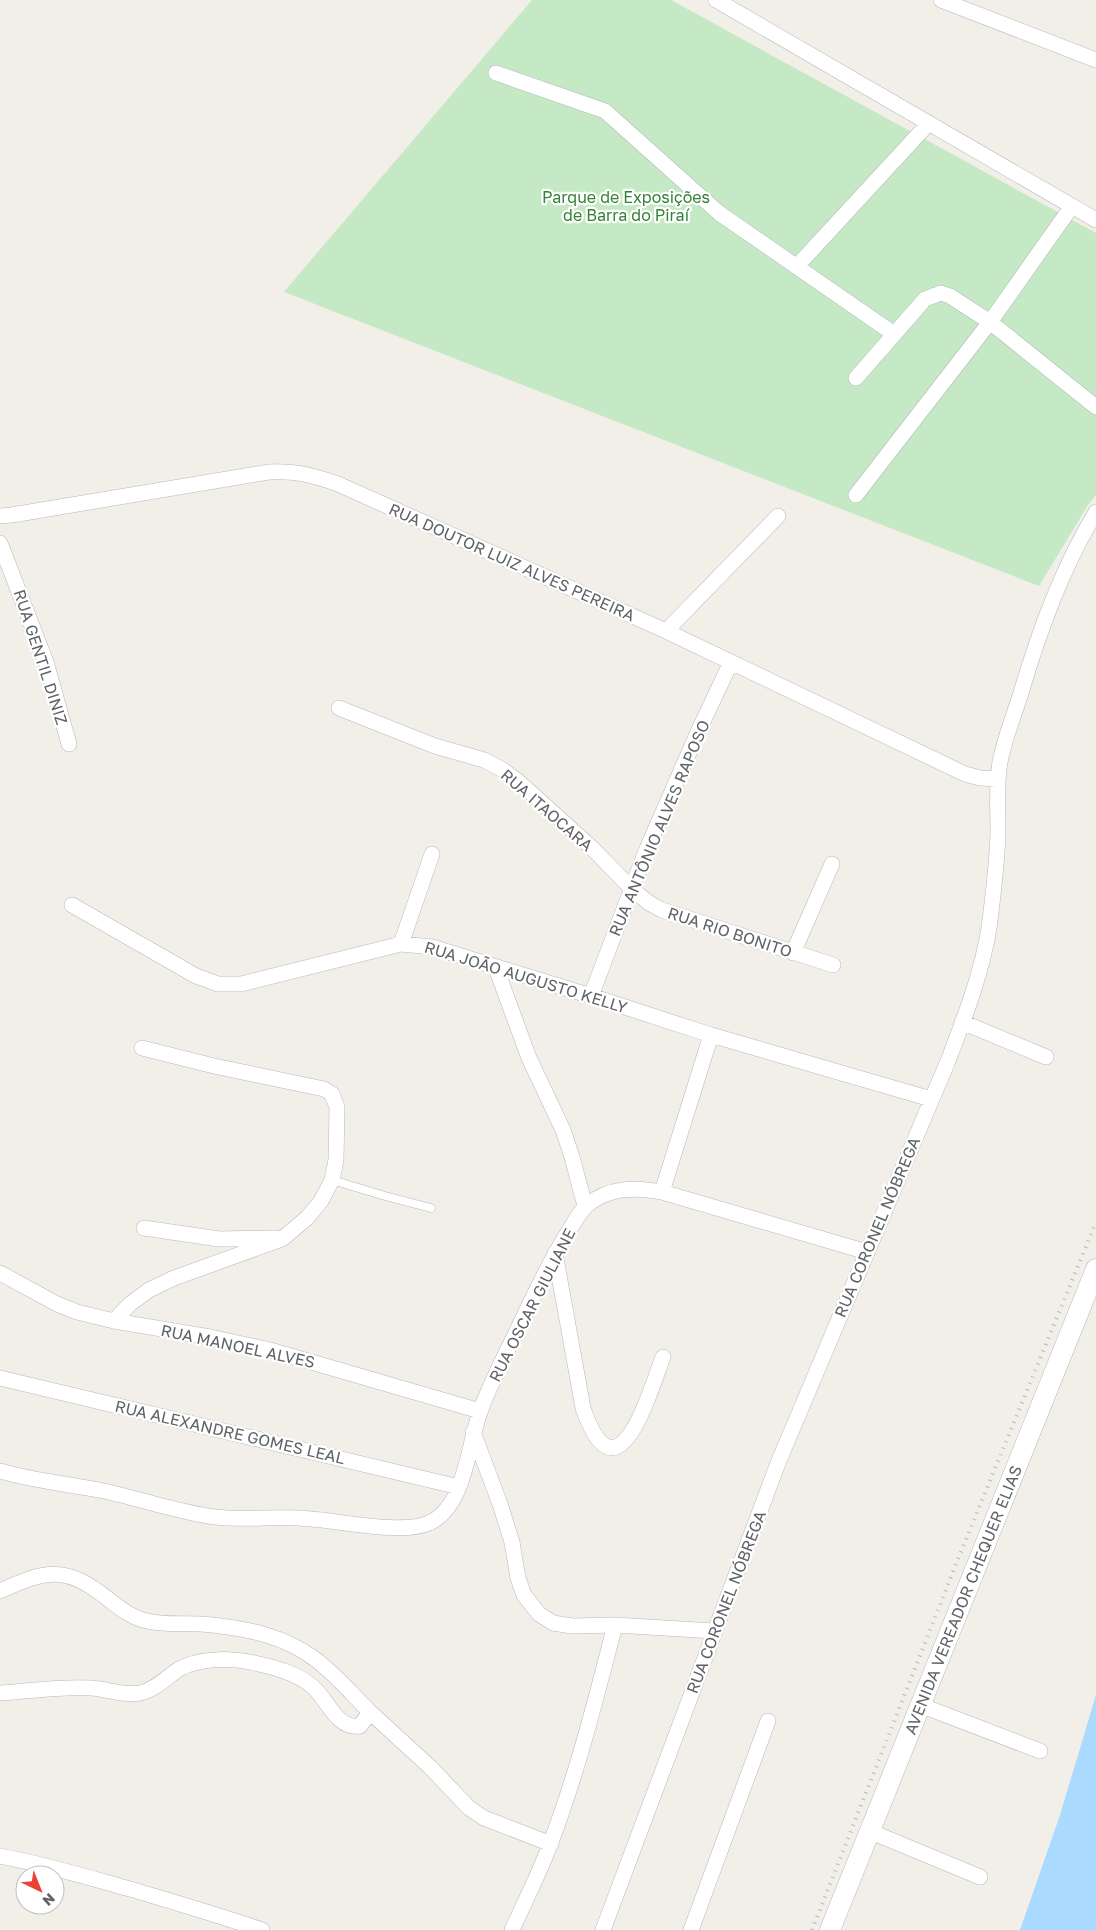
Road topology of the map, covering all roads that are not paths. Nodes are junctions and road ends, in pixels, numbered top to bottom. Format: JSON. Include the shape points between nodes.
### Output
{"nodes":[{"id":1,"x":716,"y":0,"type":"edge"},
{"id":2,"x":941,"y":0,"type":"edge"},
{"id":3,"x":1096,"y":60,"type":"edge"},
{"id":4,"x":496,"y":73,"type":"dead end"},
{"id":5,"x":929,"y":123,"type":"junction"},
{"id":6,"x":1072,"y":206,"type":"junction"},
{"id":7,"x":1096,"y":220,"type":"edge"},
{"id":8,"x":797,"y":266,"type":"junction"},
{"id":9,"x":990,"y":322,"type":"junction"},
{"id":10,"x":894,"y":334,"type":"junction"},
{"id":11,"x":856,"y":378,"type":"dead end"},
{"id":12,"x":1096,"y":407,"type":"edge"},
{"id":13,"x":856,"y":495,"type":"dead end"},
{"id":14,"x":1096,"y":512,"type":"edge"},
{"id":15,"x":0,"y":516,"type":"edge"},
{"id":16,"x":778,"y":516,"type":"dead end"},
{"id":17,"x":0,"y":543,"type":"edge"},
{"id":18,"x":666,"y":631,"type":"junction"},
{"id":19,"x":731,"y":662,"type":"junction"},
{"id":20,"x":339,"y":708,"type":"dead end"},
{"id":21,"x":69,"y":744,"type":"dead end"},
{"id":22,"x":998,"y":779,"type":"junction"},
{"id":23,"x":432,"y":854,"type":"dead end"},
{"id":24,"x":832,"y":864,"type":"dead end"},
{"id":25,"x":632,"y":889,"type":"junction"},
{"id":26,"x":72,"y":905,"type":"dead end"},
{"id":27,"x":401,"y":944,"type":"junction"},
{"id":28,"x":793,"y":953,"type":"junction"},
{"id":29,"x":834,"y":966,"type":"dead end"},
{"id":30,"x":496,"y":968,"type":"junction"},
{"id":31,"x":591,"y":996,"type":"junction"},
{"id":32,"x":962,"y":1022,"type":"junction"},
{"id":33,"x":711,"y":1035,"type":"junction"},
{"id":34,"x":142,"y":1048,"type":"dead end"},
{"id":35,"x":1046,"y":1057,"type":"dead end"},
{"id":36,"x":931,"y":1099,"type":"junction"},
{"id":37,"x":332,"y":1180,"type":"junction"},
{"id":38,"x":662,"y":1192,"type":"junction"},
{"id":39,"x":585,"y":1206,"type":"junction"},
{"id":40,"x":431,"y":1208,"type":"dead end"},
{"id":41,"x":144,"y":1228,"type":"dead end"},
{"id":42,"x":282,"y":1238,"type":"junction"},
{"id":43,"x":866,"y":1252,"type":"junction"},
{"id":44,"x":555,"y":1253,"type":"junction"},
{"id":45,"x":1096,"y":1269,"type":"edge"},
{"id":46,"x":0,"y":1273,"type":"edge"},
{"id":47,"x":114,"y":1321,"type":"junction"},
{"id":48,"x":663,"y":1357,"type":"dead end"},
{"id":49,"x":0,"y":1378,"type":"edge"},
{"id":50,"x":480,"y":1411,"type":"junction"},
{"id":51,"x":473,"y":1432,"type":"junction"},
{"id":52,"x":0,"y":1471,"type":"edge"},
{"id":53,"x":459,"y":1487,"type":"junction"},
{"id":54,"x":0,"y":1591,"type":"edge"},
{"id":55,"x":615,"y":1625,"type":"junction"},
{"id":56,"x":714,"y":1631,"type":"junction"},
{"id":57,"x":0,"y":1693,"type":"edge"},
{"id":58,"x":920,"y":1705,"type":"junction"},
{"id":59,"x":370,"y":1712,"type":"junction"},
{"id":60,"x":768,"y":1721,"type":"dead end"},
{"id":61,"x":1040,"y":1751,"type":"dead end"},
{"id":62,"x":869,"y":1831,"type":"junction"},
{"id":63,"x":551,"y":1844,"type":"junction"},
{"id":64,"x":0,"y":1856,"type":"edge"},
{"id":65,"x":980,"y":1877,"type":"dead end"},
{"id":66,"x":262,"y":1930,"type":"edge"},
{"id":67,"x":512,"y":1930,"type":"edge"},
{"id":68,"x":603,"y":1930,"type":"edge"},
{"id":69,"x":691,"y":1930,"type":"edge"},
{"id":70,"x":830,"y":1930,"type":"edge"}],
"edges":[{"from":1,"to":5,"type":"street"},
{"from":2,"to":3,"type":"street"},
{"from":4,"to":8,"type":"street","via":[[605,111],[719,213]]},
{"from":5,"to":6,"type":"street"},
{"from":5,"to":8,"type":"street"},
{"from":6,"to":7,"type":"street"},
{"from":6,"to":9,"type":"street"},
{"from":8,"to":10,"type":"street"},
{"from":9,"to":10,"type":"street","via":[[941,293],[925,300]]},
{"from":9,"to":12,"type":"street"},
{"from":9,"to":13,"type":"street"},
{"from":10,"to":11,"type":"street"},
{"from":14,"to":22,"type":"street","name":"RUA CORONEL NÓBREGA","via":[[1051,600],[1006,741]]},
{"from":15,"to":18,"type":"street","name":"RUA DOUTOR LUIZ ALVES PEREIRA","via":[[269,472],[293,472],[338,484]]},
{"from":16,"to":18,"type":"street"},
{"from":17,"to":21,"type":"street","name":"RUA GENTIL DINIZ","via":[[43,653]]},
{"from":18,"to":19,"type":"street","name":"RUA DOUTOR LUIZ ALVES PEREIRA"},
{"from":19,"to":22,"type":"street","name":"RUA DOUTOR LUIZ ALVES PEREIRA","via":[[965,774]]},
{"from":19,"to":25,"type":"street","name":"RUA ANTÔNIO ALVES RAPOSO"},
{"from":20,"to":25,"type":"street","name":"RUA ITAOCARA","via":[[435,746],[484,760],[503,770],[592,848]]},
{"from":22,"to":32,"type":"street","name":"RUA CORONEL NÓBREGA","via":[[998,837],[989,926]]},
{"from":23,"to":27,"type":"street"},
{"from":24,"to":28,"type":"street"},
{"from":25,"to":28,"type":"street","name":"RUA RIO BONITO","via":[[662,910]]},
{"from":25,"to":31,"type":"street","name":"RUA ANTÔNIO ALVES RAPOSO"},
{"from":26,"to":27,"type":"street","name":"RUA JOÃO AUGUSTO KELLY","via":[[196,976],[218,984],[241,984]]},
{"from":27,"to":30,"type":"street","name":"RUA JOÃO AUGUSTO KELLY","via":[[432,947]]},
{"from":28,"to":29,"type":"street","name":"RUA RIO BONITO"},
{"from":30,"to":31,"type":"street","name":"RUA JOÃO AUGUSTO KELLY"},
{"from":30,"to":39,"type":"street","via":[[529,1058],[563,1130]]},
{"from":31,"to":33,"type":"street","name":"RUA JOÃO AUGUSTO KELLY"},
{"from":32,"to":35,"type":"street"},
{"from":32,"to":36,"type":"street","name":"RUA CORONEL NÓBREGA"},
{"from":33,"to":36,"type":"street","name":"RUA JOÃO AUGUSTO KELLY"},
{"from":33,"to":38,"type":"street"},
{"from":34,"to":37,"type":"street","via":[[304,1084],[332,1094],[337,1107],[338,1135]]},
{"from":36,"to":43,"type":"street","name":"RUA CORONEL NÓBREGA"},
{"from":37,"to":40,"type":"lane"},
{"from":37,"to":42,"type":"street","via":[[307,1218]]},
{"from":38,"to":39,"type":"street","name":"RUA OSCAR GIULIANE","via":[[620,1189]]},
{"from":38,"to":43,"type":"street","name":"RUA OSCAR GIULIANE"},
{"from":39,"to":44,"type":"street","name":"RUA OSCAR GIULIANE"},
{"from":41,"to":42,"type":"street","via":[[219,1239]]},
{"from":42,"to":47,"type":"street","via":[[149,1290]]},
{"from":43,"to":56,"type":"street","name":"RUA CORONEL NÓBREGA","via":[[778,1463]]},
{"from":44,"to":48,"type":"street","via":[[584,1408],[590,1428],[604,1445],[613,1448],[623,1444],[630,1435]]},
{"from":44,"to":50,"type":"street","name":"RUA OSCAR GIULIANE"},
{"from":45,"to":58,"type":"main road","name":"AVENIDA VEREADOR CHEQUER ELIAS"},
{"from":46,"to":47,"type":"street","name":"RUA MANOEL ALVES","via":[[57,1304]]},
{"from":47,"to":50,"type":"street","name":"RUA MANOEL ALVES","via":[[270,1350]]},
{"from":49,"to":53,"type":"street","name":"RUA ALEXANDRE GOMES LEAL"},
{"from":50,"to":51,"type":"street","name":"RUA OSCAR GIULIANE"},
{"from":51,"to":53,"type":"street","name":"RUA OSCAR GIULIANE"},
{"from":51,"to":55,"type":"street","via":[[512,1542],[524,1595],[539,1614],[553,1623]]},
{"from":52,"to":53,"type":"street","name":"RUA OSCAR GIULIANE","via":[[214,1517],[309,1518],[369,1526],[414,1527],[427,1524],[449,1506]]},
{"from":54,"to":59,"type":"street","via":[[43,1574],[61,1573],[79,1579],[131,1616],[147,1622],[216,1625],[266,1634],[314,1658]]},
{"from":55,"to":56,"type":"street"},
{"from":55,"to":63,"type":"street","via":[[588,1729]]},
{"from":56,"to":68,"type":"street","name":"RUA CORONEL NÓBREGA"},
{"from":57,"to":59,"type":"street","via":[[71,1687],[140,1693],[150,1690],[181,1668],[205,1661],[238,1660],[293,1674],[312,1687],[343,1723],[352,1728],[360,1726]]},
{"from":58,"to":61,"type":"street"},
{"from":58,"to":62,"type":"main road","name":"AVENIDA VEREADOR CHEQUER ELIAS"},
{"from":59,"to":63,"type":"street","via":[[469,1808],[484,1818]]},
{"from":60,"to":69,"type":"street"},
{"from":62,"to":65,"type":"street"},
{"from":62,"to":70,"type":"main road","name":"AVENIDA VEREADOR CHEQUER ELIAS"},
{"from":63,"to":67,"type":"street"},
{"from":64,"to":66,"type":"street","via":[[110,1883]]}]}
